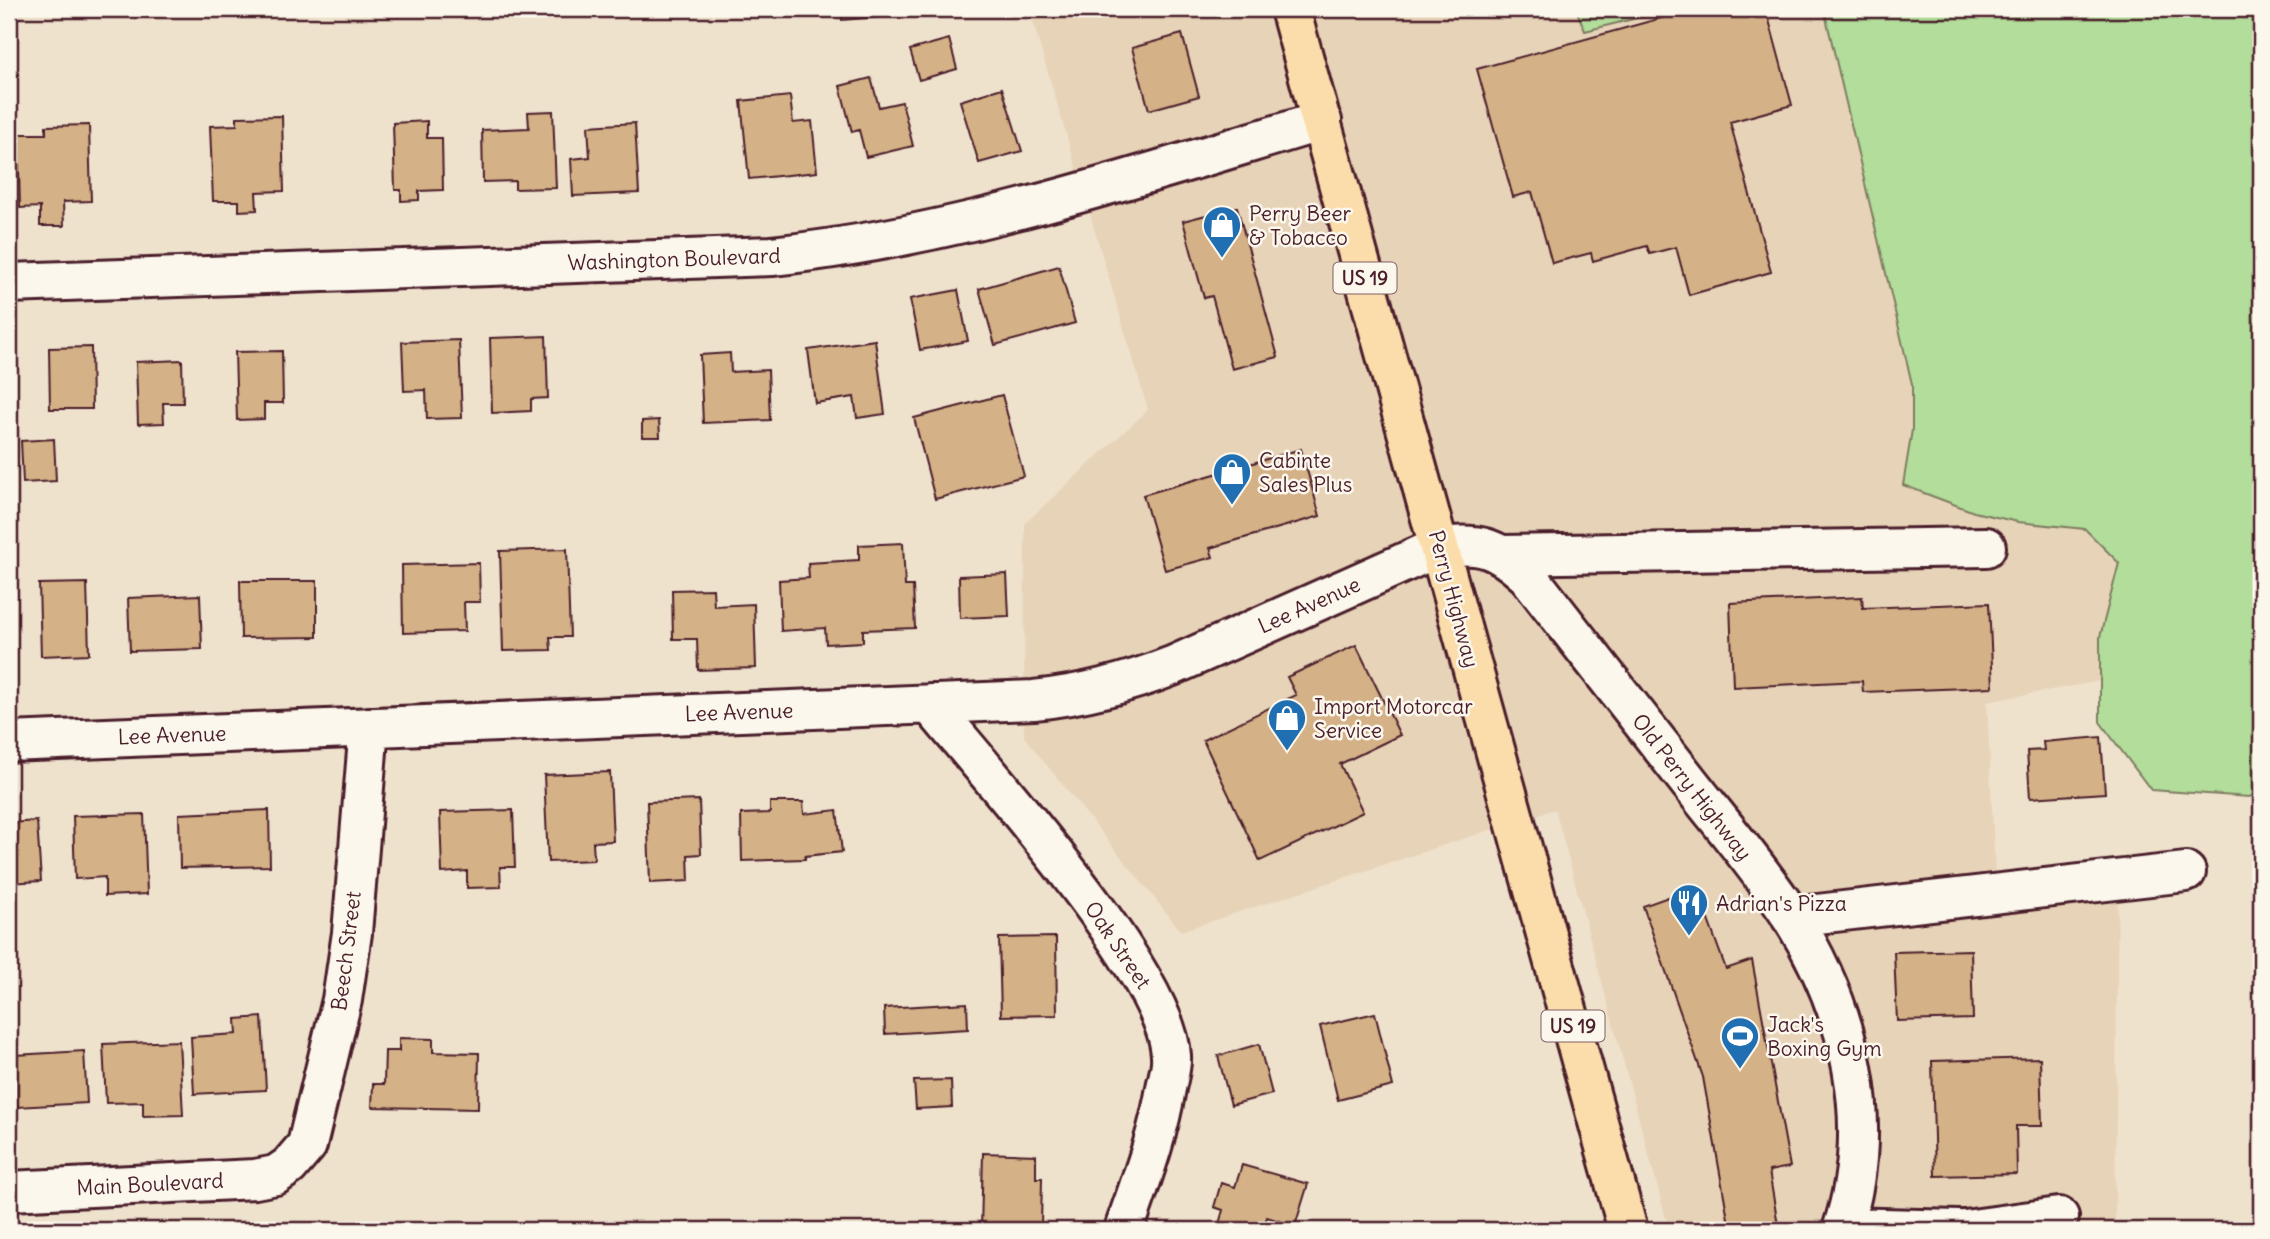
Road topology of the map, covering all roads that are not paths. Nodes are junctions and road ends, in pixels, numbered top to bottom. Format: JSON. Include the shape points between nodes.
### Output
{"nodes":[{"id":1,"x":1290,"y":9,"type":"edge"},
{"id":2,"x":1322,"y":121,"type":"junction"},
{"id":3,"x":9,"y":283,"type":"edge"},
{"id":4,"x":1439,"y":547,"type":"junction"},
{"id":5,"x":1986,"y":547,"type":"dead end"},
{"id":6,"x":1503,"y":555,"type":"junction"},
{"id":7,"x":930,"y":704,"type":"junction"},
{"id":8,"x":369,"y":727,"type":"junction"},
{"id":9,"x":9,"y":741,"type":"edge"},
{"id":10,"x":2186,"y":872,"type":"dead end"},
{"id":11,"x":1791,"y":917,"type":"junction"},
{"id":12,"x":289,"y":1166,"type":"joint"},
{"id":13,"x":9,"y":1191,"type":"edge"},
{"id":14,"x":2059,"y":1217,"type":"dead end"},
{"id":15,"x":1842,"y":1229,"type":"edge"},
{"id":16,"x":1124,"y":1230,"type":"edge"},
{"id":17,"x":1628,"y":1230,"type":"edge"},
{"id":18,"x":1959,"y":1230,"type":"edge"},
{"id":19,"x":1965,"y":1230,"type":"edge"}],
"edges":[{"from":1,"to":2,"type":"main road","name":"Perry Highway","number":"US 19"},
{"from":2,"to":3,"type":"street","name":"Washington Boulevard","via":[[1002,214],[809,252]]},
{"from":2,"to":4,"type":"main road","name":"Perry Highway","number":"US 19"},
{"from":4,"to":6,"type":"street","name":"Old Perry Highway","via":[[1474,544]]},
{"from":4,"to":7,"type":"street","name":"Lee Avenue","via":[[1135,680],[1057,698]]},
{"from":4,"to":17,"type":"main road","name":"Perry Highway","number":"US 19"},
{"from":5,"to":6,"type":"street"},
{"from":6,"to":11,"type":"street","name":"Old Perry Highway","via":[[1528,576]]},
{"from":7,"to":8,"type":"street","name":"Lee Avenue"},
{"from":7,"to":16,"type":"street","name":"Oak Street","via":[[1071,878],[1153,998],[1166,1027],[1171,1057],[1165,1094]]},
{"from":8,"to":9,"type":"street","name":"Lee Avenue"},
{"from":8,"to":12,"type":"street","name":"Beech Street","via":[[342,1000],[307,1145]]},
{"from":10,"to":11,"type":"street"},
{"from":11,"to":15,"type":"street","name":"Old Perry Highway","via":[[1828,988],[1853,1075],[1860,1152]]},
{"from":12,"to":13,"type":"street","name":"Main Boulevard","via":[[255,1179]]},
{"from":14,"to":19,"type":"street"},
{"from":15,"to":18,"type":"street"}]}
